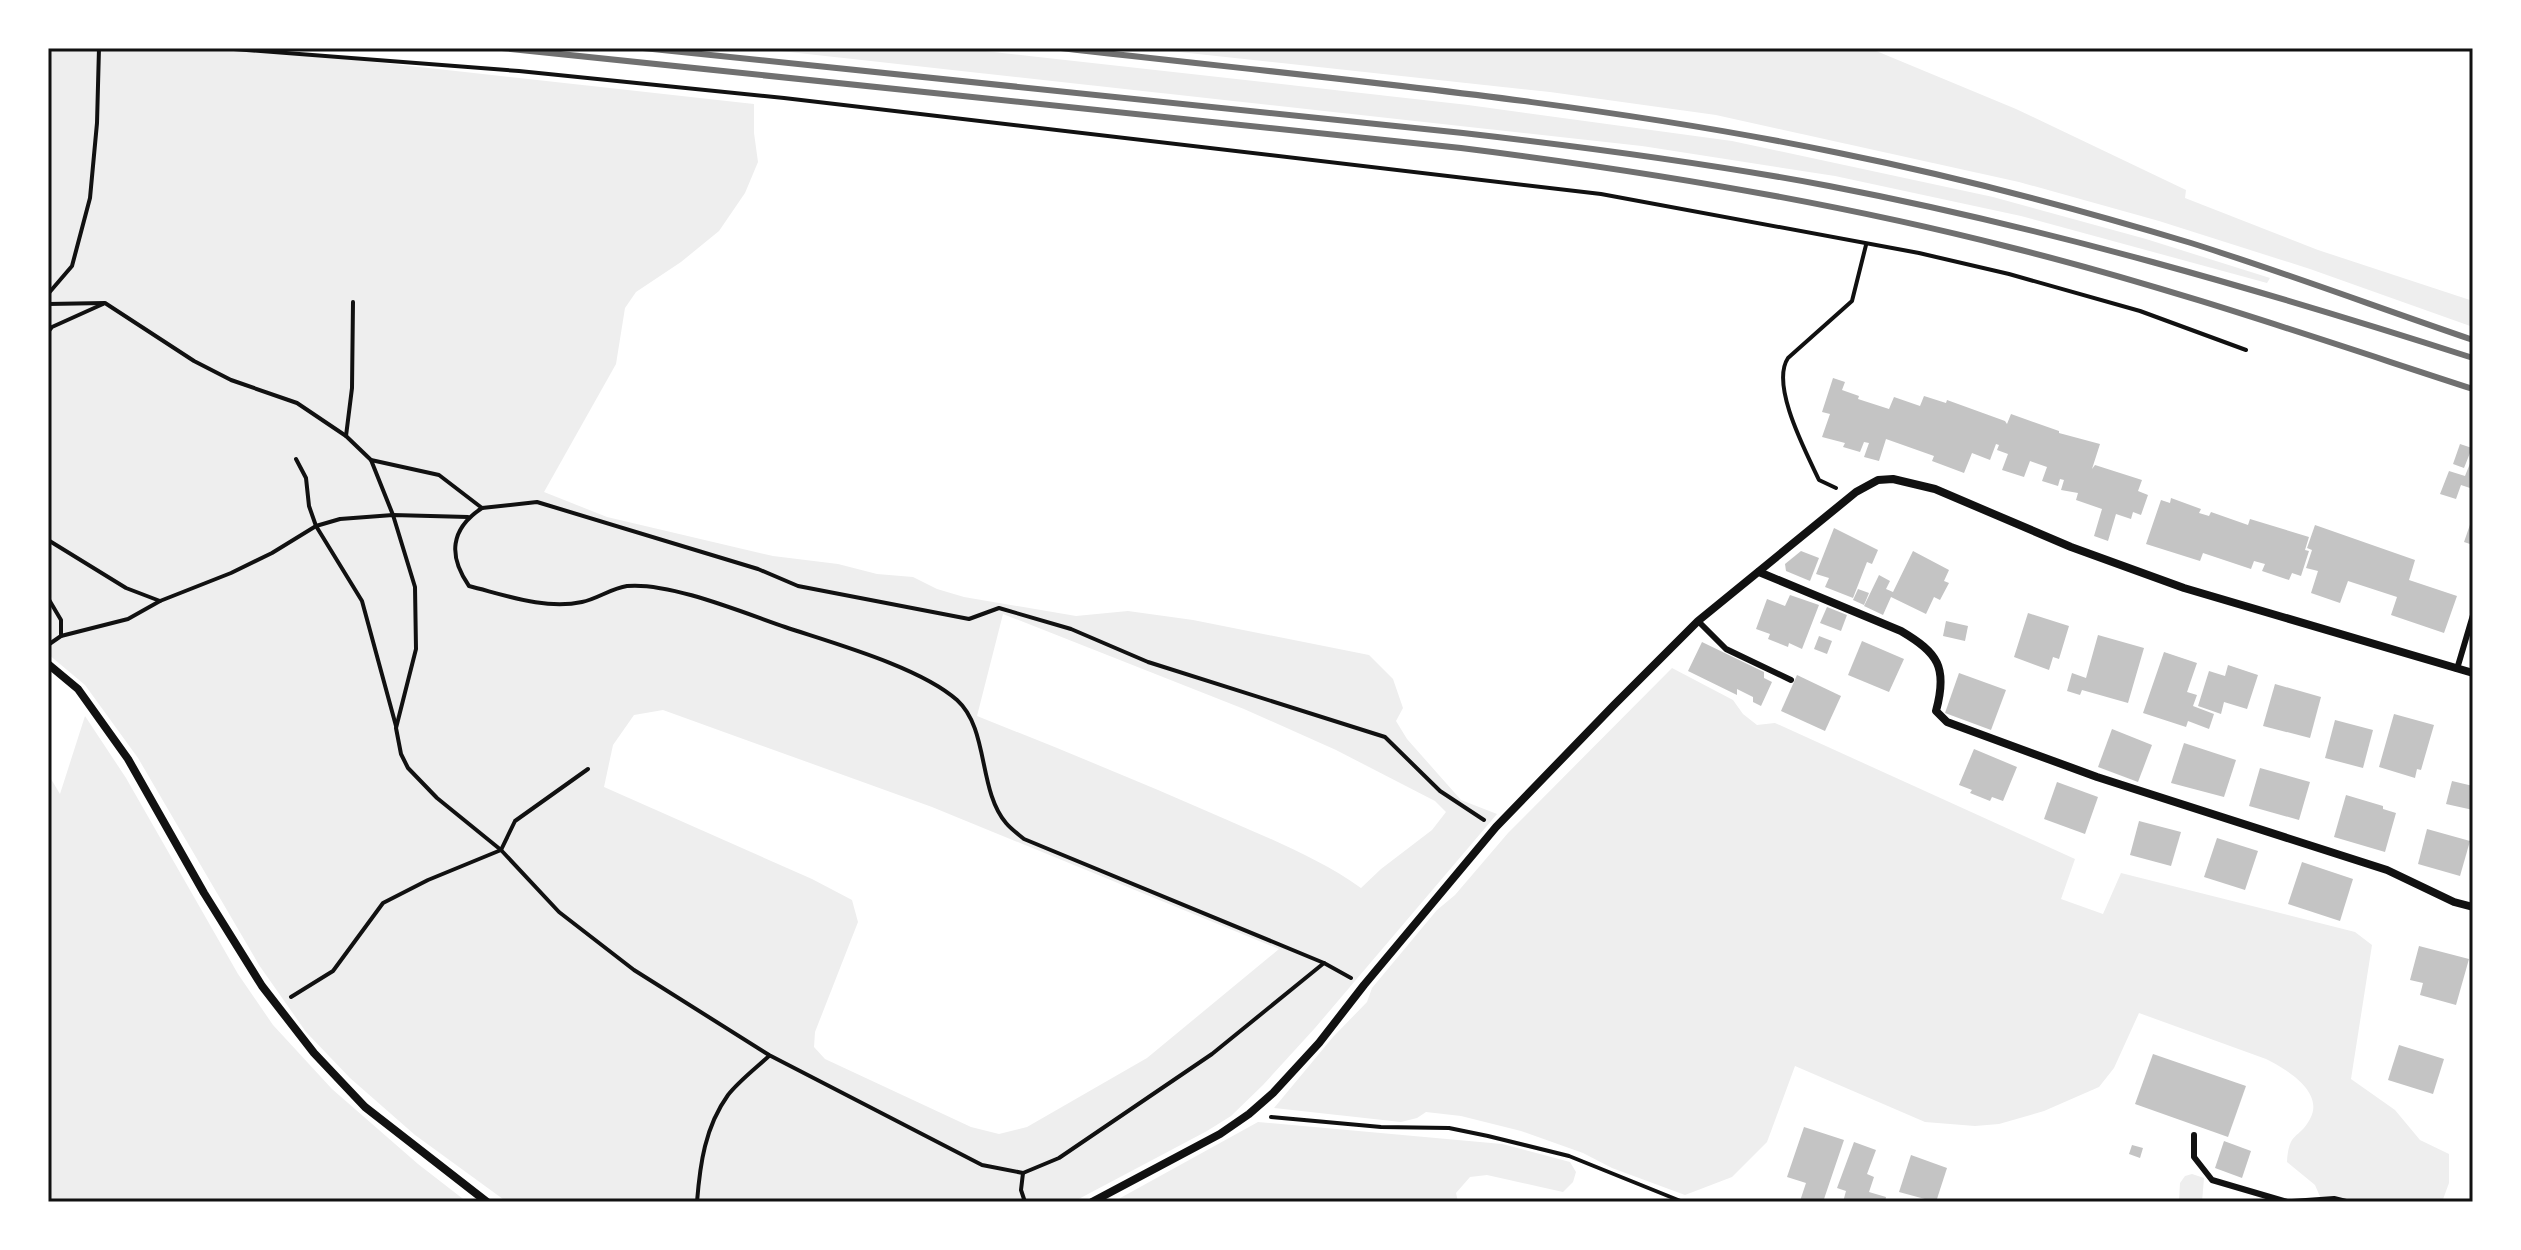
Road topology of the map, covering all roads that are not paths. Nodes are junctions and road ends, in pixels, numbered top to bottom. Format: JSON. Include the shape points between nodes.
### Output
{"nodes":[{"id":1,"x":1759,"y":572,"type":"junction"},
{"id":2,"x":2473,"y":615,"type":"edge"},
{"id":3,"x":1698,"y":621,"type":"junction"},
{"id":4,"x":48,"y":664,"type":"edge"},
{"id":5,"x":2457,"y":669,"type":"junction"},
{"id":6,"x":2473,"y":673,"type":"edge"},
{"id":7,"x":1791,"y":680,"type":"dead end"},
{"id":8,"x":2473,"y":907,"type":"edge"},
{"id":9,"x":2194,"y":1135,"type":"dead end"},
{"id":10,"x":487,"y":1202,"type":"edge"},
{"id":11,"x":1092,"y":1202,"type":"edge"},
{"id":12,"x":2289,"y":1202,"type":"edge"},
{"id":13,"x":2346,"y":1202,"type":"edge"}],
"edges":[{"from":1,"to":3,"type":"street"},
{"from":1,"to":5,"type":"street","via":[[1856,492],[1878,480],[1893,479],[1935,489],[2184,588]]},
{"from":1,"to":8,"type":"street","via":[[1922,643],[1939,666],[1936,711],[1947,722],[2118,784],[2387,870]]},
{"from":2,"to":5,"type":"lane"},
{"from":3,"to":7,"type":"lane","via":[[1726,649]]},
{"from":3,"to":11,"type":"street","via":[[1496,827],[1319,1043],[1249,1114]]},
{"from":4,"to":10,"type":"street","via":[[78,689],[128,759],[204,893],[314,1053],[365,1107]]},
{"from":5,"to":6,"type":"street"},
{"from":9,"to":12,"type":"lane","via":[[2194,1157],[2212,1180]]},
{"from":12,"to":13,"type":"lane"}]}
